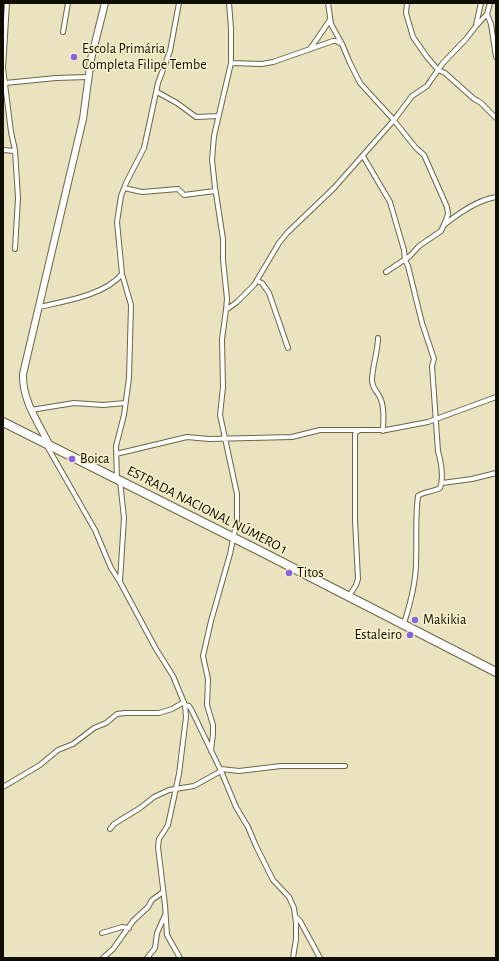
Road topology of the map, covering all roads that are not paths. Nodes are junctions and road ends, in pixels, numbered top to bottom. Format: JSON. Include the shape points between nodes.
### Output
{"nodes":[{"id":1,"x":7,"y":3,"type":"edge"},
{"id":2,"x":68,"y":3,"type":"edge"},
{"id":3,"x":105,"y":3,"type":"edge"},
{"id":4,"x":179,"y":3,"type":"edge"},
{"id":5,"x":229,"y":3,"type":"edge"},
{"id":6,"x":328,"y":3,"type":"edge"},
{"id":7,"x":407,"y":3,"type":"edge"},
{"id":8,"x":481,"y":3,"type":"edge"},
{"id":9,"x":490,"y":3,"type":"edge"},
{"id":10,"x":487,"y":14,"type":"junction"},
{"id":11,"x":330,"y":20,"type":"junction"},
{"id":12,"x":476,"y":26,"type":"junction"},
{"id":13,"x":63,"y":32,"type":"dead end"},
{"id":14,"x":342,"y":44,"type":"junction"},
{"id":15,"x":309,"y":50,"type":"junction"},
{"id":16,"x":496,"y":57,"type":"edge"},
{"id":17,"x":231,"y":63,"type":"junction"},
{"id":18,"x":3,"y":65,"type":"edge"},
{"id":19,"x":3,"y":70,"type":"edge"},
{"id":20,"x":438,"y":70,"type":"junction"},
{"id":21,"x":88,"y":77,"type":"junction"},
{"id":22,"x":5,"y":83,"type":"junction"},
{"id":23,"x":157,"y":92,"type":"junction"},
{"id":24,"x":8,"y":96,"type":"junction"},
{"id":25,"x":3,"y":99,"type":"edge"},
{"id":26,"x":218,"y":116,"type":"junction"},
{"id":27,"x":496,"y":118,"type":"edge"},
{"id":28,"x":394,"y":120,"type":"junction"},
{"id":29,"x":13,"y":141,"type":"junction"},
{"id":30,"x":5,"y":150,"type":"edge"},
{"id":31,"x":15,"y":151,"type":"junction"},
{"id":32,"x":363,"y":156,"type":"junction"},
{"id":33,"x":124,"y":188,"type":"junction"},
{"id":34,"x":215,"y":191,"type":"junction"},
{"id":35,"x":496,"y":197,"type":"edge"},
{"id":36,"x":444,"y":226,"type":"junction"},
{"id":37,"x":15,"y":249,"type":"dead end"},
{"id":38,"x":405,"y":260,"type":"junction"},
{"id":39,"x":386,"y":272,"type":"dead end"},
{"id":40,"x":122,"y":274,"type":"junction"},
{"id":41,"x":257,"y":281,"type":"junction"},
{"id":42,"x":39,"y":306,"type":"junction"},
{"id":43,"x":226,"y":310,"type":"junction"},
{"id":44,"x":378,"y":338,"type":"dead end"},
{"id":45,"x":288,"y":348,"type":"dead end"},
{"id":46,"x":496,"y":397,"type":"edge"},
{"id":47,"x":125,"y":403,"type":"junction"},
{"id":48,"x":31,"y":410,"type":"junction"},
{"id":49,"x":436,"y":420,"type":"junction"},
{"id":50,"x":3,"y":422,"type":"edge"},
{"id":51,"x":361,"y":430,"type":"junction"},
{"id":52,"x":383,"y":431,"type":"junction"},
{"id":53,"x":225,"y":438,"type":"junction"},
{"id":54,"x":47,"y":443,"type":"junction"},
{"id":55,"x":116,"y":454,"type":"junction"},
{"id":56,"x":496,"y":473,"type":"edge"},
{"id":57,"x":119,"y":480,"type":"junction"},
{"id":58,"x":442,"y":483,"type":"junction"},
{"id":59,"x":234,"y":538,"type":"junction"},
{"id":60,"x":121,"y":565,"type":"junction"},
{"id":61,"x":111,"y":568,"type":"junction"},
{"id":62,"x":120,"y":582,"type":"junction"},
{"id":63,"x":351,"y":593,"type":"dead end"},
{"id":64,"x":406,"y":620,"type":"dead end"},
{"id":65,"x":496,"y":672,"type":"edge"},
{"id":66,"x":184,"y":704,"type":"junction"},
{"id":67,"x":211,"y":751,"type":"junction"},
{"id":68,"x":345,"y":766,"type":"dead end"},
{"id":69,"x":221,"y":770,"type":"junction"},
{"id":70,"x":3,"y":787,"type":"edge"},
{"id":71,"x":175,"y":789,"type":"junction"},
{"id":72,"x":110,"y":829,"type":"dead end"},
{"id":73,"x":163,"y":892,"type":"junction"},
{"id":74,"x":166,"y":913,"type":"junction"},
{"id":75,"x":295,"y":917,"type":"junction"},
{"id":76,"x":129,"y":928,"type":"junction"},
{"id":77,"x":102,"y":933,"type":"dead end"},
{"id":78,"x":103,"y":958,"type":"edge"},
{"id":79,"x":147,"y":958,"type":"edge"},
{"id":80,"x":180,"y":958,"type":"edge"},
{"id":81,"x":293,"y":958,"type":"edge"},
{"id":82,"x":320,"y":958,"type":"edge"}],
"edges":[{"from":1,"to":18,"type":"street"},
{"from":2,"to":13,"type":"street"},
{"from":3,"to":21,"type":"street"},
{"from":4,"to":23,"type":"street","via":[[170,51]]},
{"from":5,"to":17,"type":"street"},
{"from":6,"to":11,"type":"street"},
{"from":7,"to":20,"type":"street","via":[[406,14],[416,42]]},
{"from":8,"to":12,"type":"street"},
{"from":9,"to":10,"type":"street"},
{"from":10,"to":12,"type":"street"},
{"from":10,"to":16,"type":"street"},
{"from":11,"to":14,"type":"street"},
{"from":11,"to":15,"type":"street"},
{"from":12,"to":20,"type":"street"},
{"from":14,"to":15,"type":"street","via":[[333,41]]},
{"from":14,"to":28,"type":"street","via":[[360,83]]},
{"from":15,"to":17,"type":"street","via":[[262,64]]},
{"from":17,"to":26,"type":"street"},
{"from":18,"to":19,"type":"street"},
{"from":19,"to":22,"type":"street"},
{"from":20,"to":27,"type":"street","via":[[445,73]]},
{"from":20,"to":28,"type":"street","via":[[427,86],[412,96]]},
{"from":21,"to":22,"type":"street"},
{"from":21,"to":42,"type":"street","via":[[83,119]]},
{"from":22,"to":24,"type":"street"},
{"from":23,"to":26,"type":"street","via":[[196,117]]},
{"from":23,"to":33,"type":"street","via":[[144,148]]},
{"from":24,"to":25,"type":"street"},
{"from":24,"to":29,"type":"street"},
{"from":26,"to":34,"type":"street","via":[[212,149]]},
{"from":28,"to":32,"type":"street"},
{"from":28,"to":36,"type":"street","via":[[426,159],[447,208]]},
{"from":29,"to":30,"type":"street"},
{"from":29,"to":31,"type":"street"},
{"from":30,"to":31,"type":"street"},
{"from":31,"to":37,"type":"street","via":[[18,198]]},
{"from":32,"to":38,"type":"street","via":[[390,202]]},
{"from":32,"to":41,"type":"street","via":[[287,233]]},
{"from":33,"to":34,"type":"street","via":[[142,192],[178,189],[184,195]]},
{"from":33,"to":40,"type":"street","via":[[117,222]]},
{"from":34,"to":43,"type":"street","via":[[223,239]]},
{"from":35,"to":36,"type":"street","via":[[487,198],[470,207]]},
{"from":36,"to":38,"type":"street"},
{"from":38,"to":39,"type":"street"},
{"from":38,"to":49,"type":"street","via":[[434,359],[432,366]]},
{"from":40,"to":42,"type":"street","via":[[113,283],[96,291]]},
{"from":40,"to":47,"type":"street","via":[[131,305],[129,378]]},
{"from":41,"to":43,"type":"street"},
{"from":41,"to":45,"type":"street","via":[[262,283],[269,293]]},
{"from":42,"to":48,"type":"street","via":[[24,374],[24,387]]},
{"from":43,"to":53,"type":"street","via":[[222,331],[224,387],[220,415]]},
{"from":44,"to":52,"type":"street","via":[[372,381],[374,390],[382,402]]},
{"from":46,"to":49,"type":"street"},
{"from":47,"to":48,"type":"street","via":[[74,403]]},
{"from":47,"to":55,"type":"street"},
{"from":48,"to":54,"type":"street"},
{"from":49,"to":52,"type":"street"},
{"from":49,"to":58,"type":"street"},
{"from":50,"to":54,"type":"highway","name":"ESTRADA NACIONAL NÚMERO 1"},
{"from":51,"to":52,"type":"street"},
{"from":51,"to":53,"type":"street","via":[[320,430],[292,437]]},
{"from":51,"to":63,"type":"street","via":[[355,435],[354,456],[358,579]]},
{"from":53,"to":55,"type":"street","via":[[187,437]]},
{"from":53,"to":59,"type":"street","via":[[237,494]]},
{"from":54,"to":57,"type":"highway","name":"ESTRADA NACIONAL NÚMERO 1"},
{"from":54,"to":61,"type":"street","via":[[95,530]]},
{"from":55,"to":57,"type":"street"},
{"from":56,"to":58,"type":"street"},
{"from":57,"to":59,"type":"highway","name":"ESTRADA NACIONAL NÚMERO 1"},
{"from":57,"to":60,"type":"street","via":[[124,518]]},
{"from":58,"to":64,"type":"street","via":[[435,491],[418,496],[415,584]]},
{"from":59,"to":65,"type":"highway","name":"ESTRADA NACIONAL NÚMERO 1"},
{"from":59,"to":67,"type":"street","via":[[210,621],[203,656],[208,679],[207,705],[213,725]]},
{"from":60,"to":61,"type":"street"},
{"from":60,"to":62,"type":"street"},
{"from":61,"to":62,"type":"street"},
{"from":62,"to":66,"type":"street","via":[[172,676]]},
{"from":66,"to":67,"type":"street","via":[[192,711]]},
{"from":66,"to":70,"type":"street","via":[[159,713],[117,714]]},
{"from":66,"to":71,"type":"street","via":[[186,717]]},
{"from":67,"to":69,"type":"street"},
{"from":68,"to":69,"type":"street","via":[[281,766],[239,771]]},
{"from":69,"to":71,"type":"street","via":[[197,785]]},
{"from":69,"to":75,"type":"street","via":[[236,807],[248,826],[273,880],[289,897]]},
{"from":71,"to":72,"type":"street","via":[[154,797]]},
{"from":71,"to":73,"type":"street","via":[[168,825],[158,841]]},
{"from":73,"to":74,"type":"street"},
{"from":73,"to":76,"type":"street","via":[[133,920]]},
{"from":74,"to":79,"type":"street","via":[[157,933],[155,948]]},
{"from":74,"to":80,"type":"street","via":[[167,935]]},
{"from":75,"to":81,"type":"street","via":[[296,939]]},
{"from":75,"to":82,"type":"street","via":[[300,921]]},
{"from":76,"to":77,"type":"street","via":[[122,927]]},
{"from":76,"to":78,"type":"street"}]}
